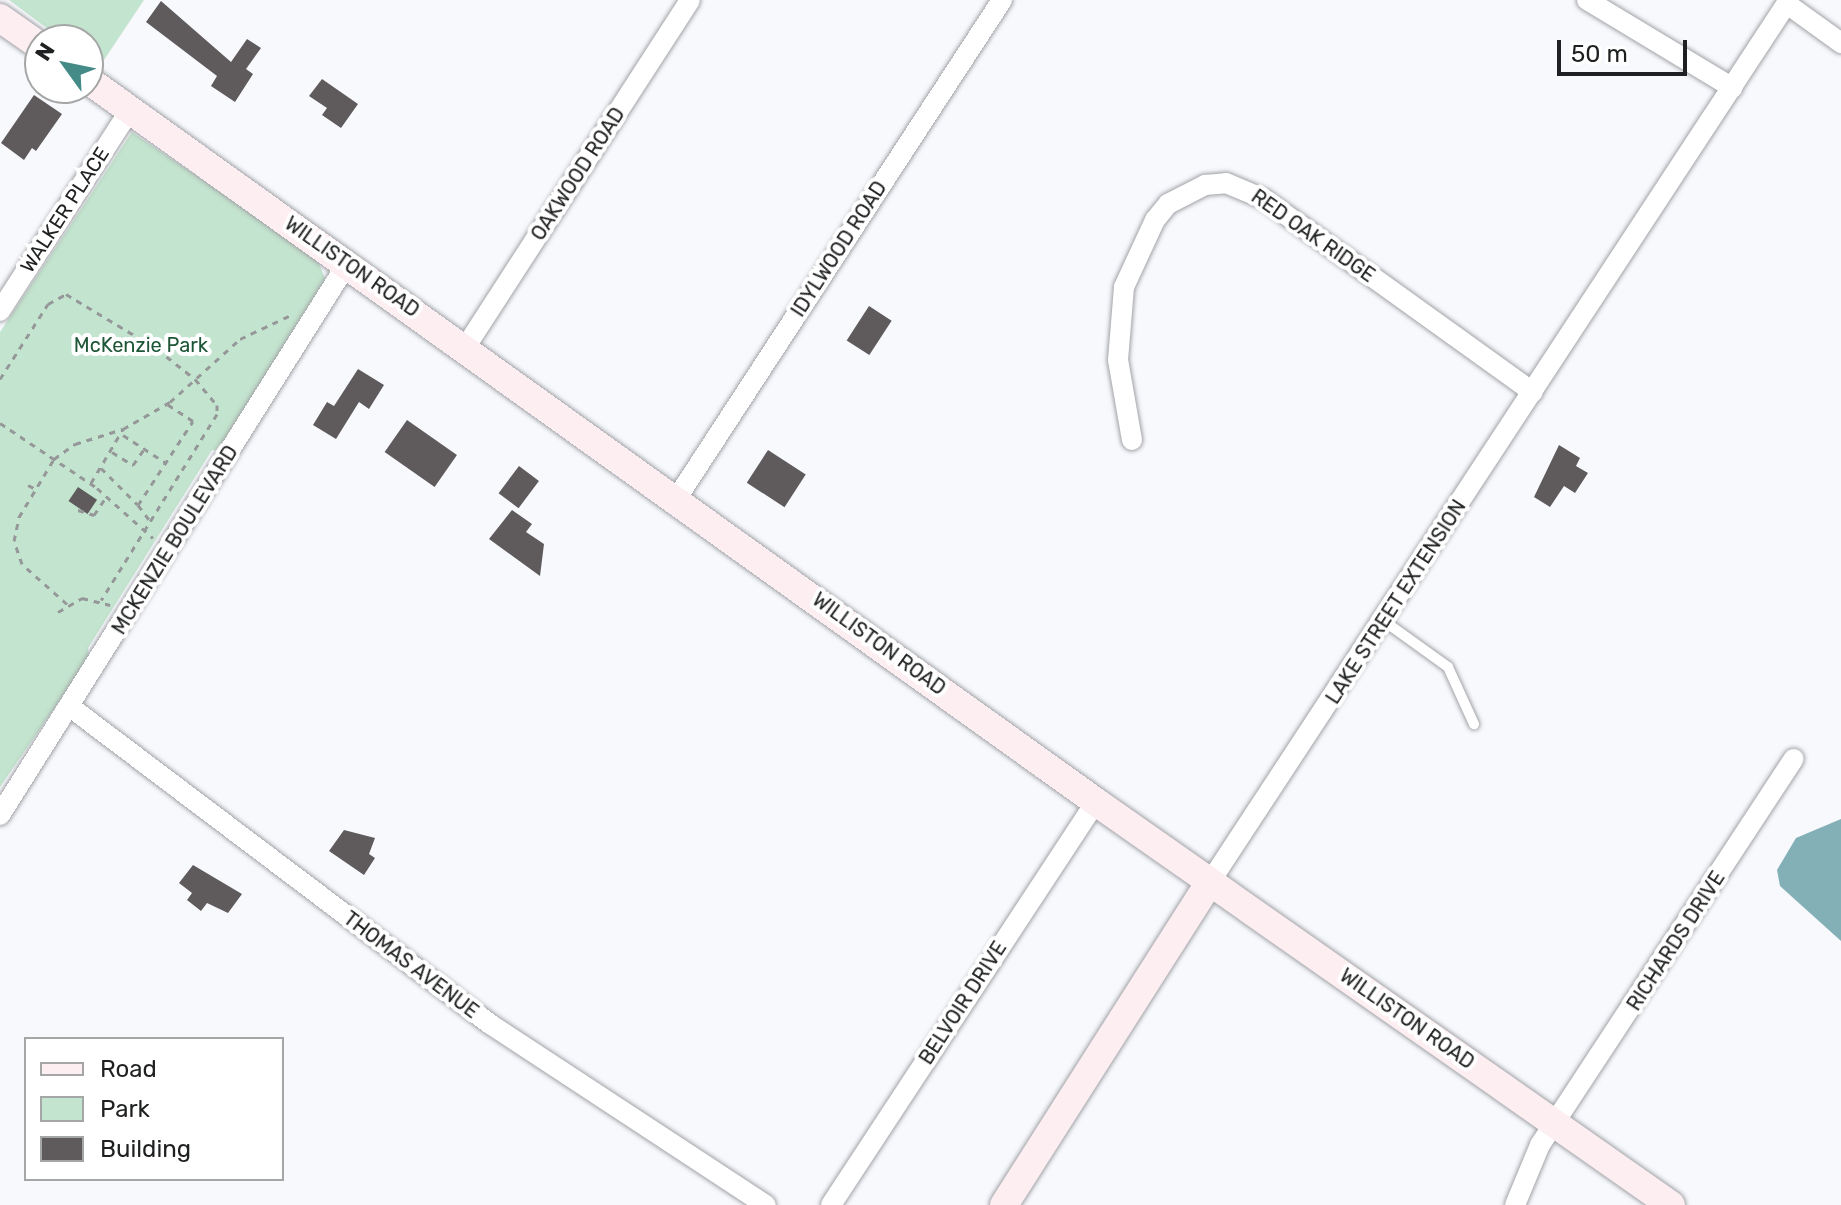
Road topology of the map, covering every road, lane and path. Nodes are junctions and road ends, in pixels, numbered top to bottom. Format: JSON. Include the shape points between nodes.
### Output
{"nodes":[{"id":1,"x":690,"y":0,"type":"edge"},
{"id":2,"x":1002,"y":0,"type":"edge"},
{"id":3,"x":1587,"y":0,"type":"edge"},
{"id":4,"x":1788,"y":2,"type":"edge"},
{"id":5,"x":0,"y":18,"type":"edge"},
{"id":6,"x":24,"y":35,"type":"edge"},
{"id":7,"x":1841,"y":43,"type":"edge"},
{"id":8,"x":1733,"y":88,"type":"junction"},
{"id":9,"x":104,"y":91,"type":"edge"},
{"id":10,"x":130,"y":110,"type":"junction"},
{"id":11,"x":347,"y":264,"type":"junction"},
{"id":12,"x":304,"y":309,"type":"dead end"},
{"id":13,"x":0,"y":311,"type":"edge"},
{"id":14,"x":465,"y":348,"type":"junction"},
{"id":15,"x":0,"y":379,"type":"edge"},
{"id":16,"x":195,"y":379,"type":"junction"},
{"id":17,"x":1533,"y":392,"type":"junction"},
{"id":18,"x":167,"y":404,"type":"junction"},
{"id":19,"x":0,"y":423,"type":"edge"},
{"id":20,"x":123,"y":429,"type":"junction"},
{"id":21,"x":123,"y":435,"type":"junction"},
{"id":22,"x":1132,"y":440,"type":"dead end"},
{"id":23,"x":144,"y":449,"type":"junction"},
{"id":24,"x":112,"y":452,"type":"junction"},
{"id":25,"x":54,"y":459,"type":"junction"},
{"id":26,"x":166,"y":463,"type":"junction"},
{"id":27,"x":101,"y":468,"type":"junction"},
{"id":28,"x":91,"y":483,"type":"junction"},
{"id":29,"x":28,"y":485,"type":"dead end"},
{"id":30,"x":36,"y":489,"type":"junction"},
{"id":31,"x":106,"y":497,"type":"junction"},
{"id":32,"x":677,"y":498,"type":"junction"},
{"id":33,"x":138,"y":505,"type":"junction"},
{"id":34,"x":78,"y":510,"type":"dead end"},
{"id":35,"x":151,"y":522,"type":"junction"},
{"id":36,"x":144,"y":534,"type":"junction"},
{"id":37,"x":170,"y":548,"type":"junction"},
{"id":38,"x":101,"y":600,"type":"junction"},
{"id":39,"x":67,"y":604,"type":"junction"},
{"id":40,"x":58,"y":612,"type":"dead end"},
{"id":41,"x":128,"y":614,"type":"junction"},
{"id":42,"x":1384,"y":621,"type":"junction"},
{"id":43,"x":69,"y":706,"type":"junction"},
{"id":44,"x":1474,"y":724,"type":"dead end"},
{"id":45,"x":1794,"y":759,"type":"dead end"},
{"id":46,"x":1096,"y":802,"type":"junction"},
{"id":47,"x":0,"y":815,"type":"edge"},
{"id":48,"x":1210,"y":882,"type":"junction"},
{"id":49,"x":1557,"y":1123,"type":"junction"},
{"id":50,"x":766,"y":1205,"type":"edge"},
{"id":51,"x":831,"y":1205,"type":"edge"},
{"id":52,"x":1004,"y":1205,"type":"edge"},
{"id":53,"x":1515,"y":1205,"type":"edge"},
{"id":54,"x":1671,"y":1205,"type":"edge"}],
"edges":[{"from":1,"to":14,"type":"street","name":"OAKWOOD ROAD"},
{"from":2,"to":32,"type":"street","name":"IDYLWOOD ROAD"},
{"from":3,"to":8,"type":"street"},
{"from":4,"to":7,"type":"street"},
{"from":4,"to":8,"type":"street","name":"LAKE STREET EXTENSION"},
{"from":5,"to":6,"type":"main road"},
{"from":8,"to":17,"type":"street","name":"LAKE STREET EXTENSION"},
{"from":9,"to":10,"type":"main road","name":"WILLISTON ROAD"},
{"from":10,"to":11,"type":"main road","name":"WILLISTON ROAD"},
{"from":10,"to":13,"type":"street","name":"WALKER PLACE"},
{"from":11,"to":14,"type":"main road","name":"WILLISTON ROAD"},
{"from":11,"to":37,"type":"street","name":"MCKENZIE BOULEVARD"},
{"from":12,"to":16,"type":"path","via":[[240,339]]},
{"from":14,"to":32,"type":"main road","name":"WILLISTON ROAD"},
{"from":15,"to":16,"type":"path","via":[[48,304],[66,294]]},
{"from":16,"to":18,"type":"path"},
{"from":16,"to":35,"type":"path","via":[[212,397],[217,414]]},
{"from":17,"to":22,"type":"street","name":"RED OAK RIDGE","via":[[1264,199],[1226,183],[1205,185],[1168,204],[1155,220],[1124,287],[1118,360]]},
{"from":17,"to":42,"type":"street","name":"LAKE STREET EXTENSION"},
{"from":18,"to":20,"type":"path"},
{"from":18,"to":26,"type":"path","via":[[193,421]]},
{"from":19,"to":25,"type":"path"},
{"from":20,"to":21,"type":"path"},
{"from":20,"to":25,"type":"path","via":[[75,444]]},
{"from":21,"to":23,"type":"path"},
{"from":21,"to":24,"type":"path"},
{"from":23,"to":24,"type":"path","via":[[133,465]]},
{"from":23,"to":26,"type":"path"},
{"from":24,"to":27,"type":"path"},
{"from":25,"to":28,"type":"path"},
{"from":25,"to":30,"type":"path"},
{"from":26,"to":33,"type":"path"},
{"from":27,"to":28,"type":"path"},
{"from":27,"to":33,"type":"path"},
{"from":28,"to":31,"type":"path"},
{"from":29,"to":30,"type":"path"},
{"from":30,"to":39,"type":"path","via":[[19,517],[14,541],[22,564]]},
{"from":31,"to":34,"type":"path","via":[[94,515]]},
{"from":31,"to":36,"type":"path"},
{"from":32,"to":46,"type":"main road","name":"WILLISTON ROAD"},
{"from":33,"to":35,"type":"path"},
{"from":35,"to":36,"type":"path"},
{"from":36,"to":37,"type":"path"},
{"from":36,"to":38,"type":"path"},
{"from":37,"to":41,"type":"street","name":"MCKENZIE BOULEVARD"},
{"from":38,"to":39,"type":"path"},
{"from":38,"to":41,"type":"path"},
{"from":39,"to":40,"type":"path"},
{"from":41,"to":43,"type":"street","name":"MCKENZIE BOULEVARD"},
{"from":42,"to":44,"type":"lane","via":[[1448,667]]},
{"from":42,"to":48,"type":"street","name":"LAKE STREET EXTENSION"},
{"from":43,"to":47,"type":"street","name":"MCKENZIE BOULEVARD"},
{"from":43,"to":50,"type":"street","name":"THOMAS AVENUE","via":[[490,1024]]},
{"from":45,"to":49,"type":"street","name":"RICHARDS DRIVE"},
{"from":46,"to":48,"type":"main road","name":"WILLISTON ROAD"},
{"from":46,"to":51,"type":"street","name":"BELVOIR DRIVE"},
{"from":48,"to":49,"type":"main road","name":"WILLISTON ROAD"},
{"from":48,"to":52,"type":"main road","name":"LAKE STREET EXTENSION"},
{"from":49,"to":53,"type":"street","name":"RICHARDS DRIVE","via":[[1535,1155]]},
{"from":49,"to":54,"type":"main road","name":"WILLISTON ROAD"}]}
